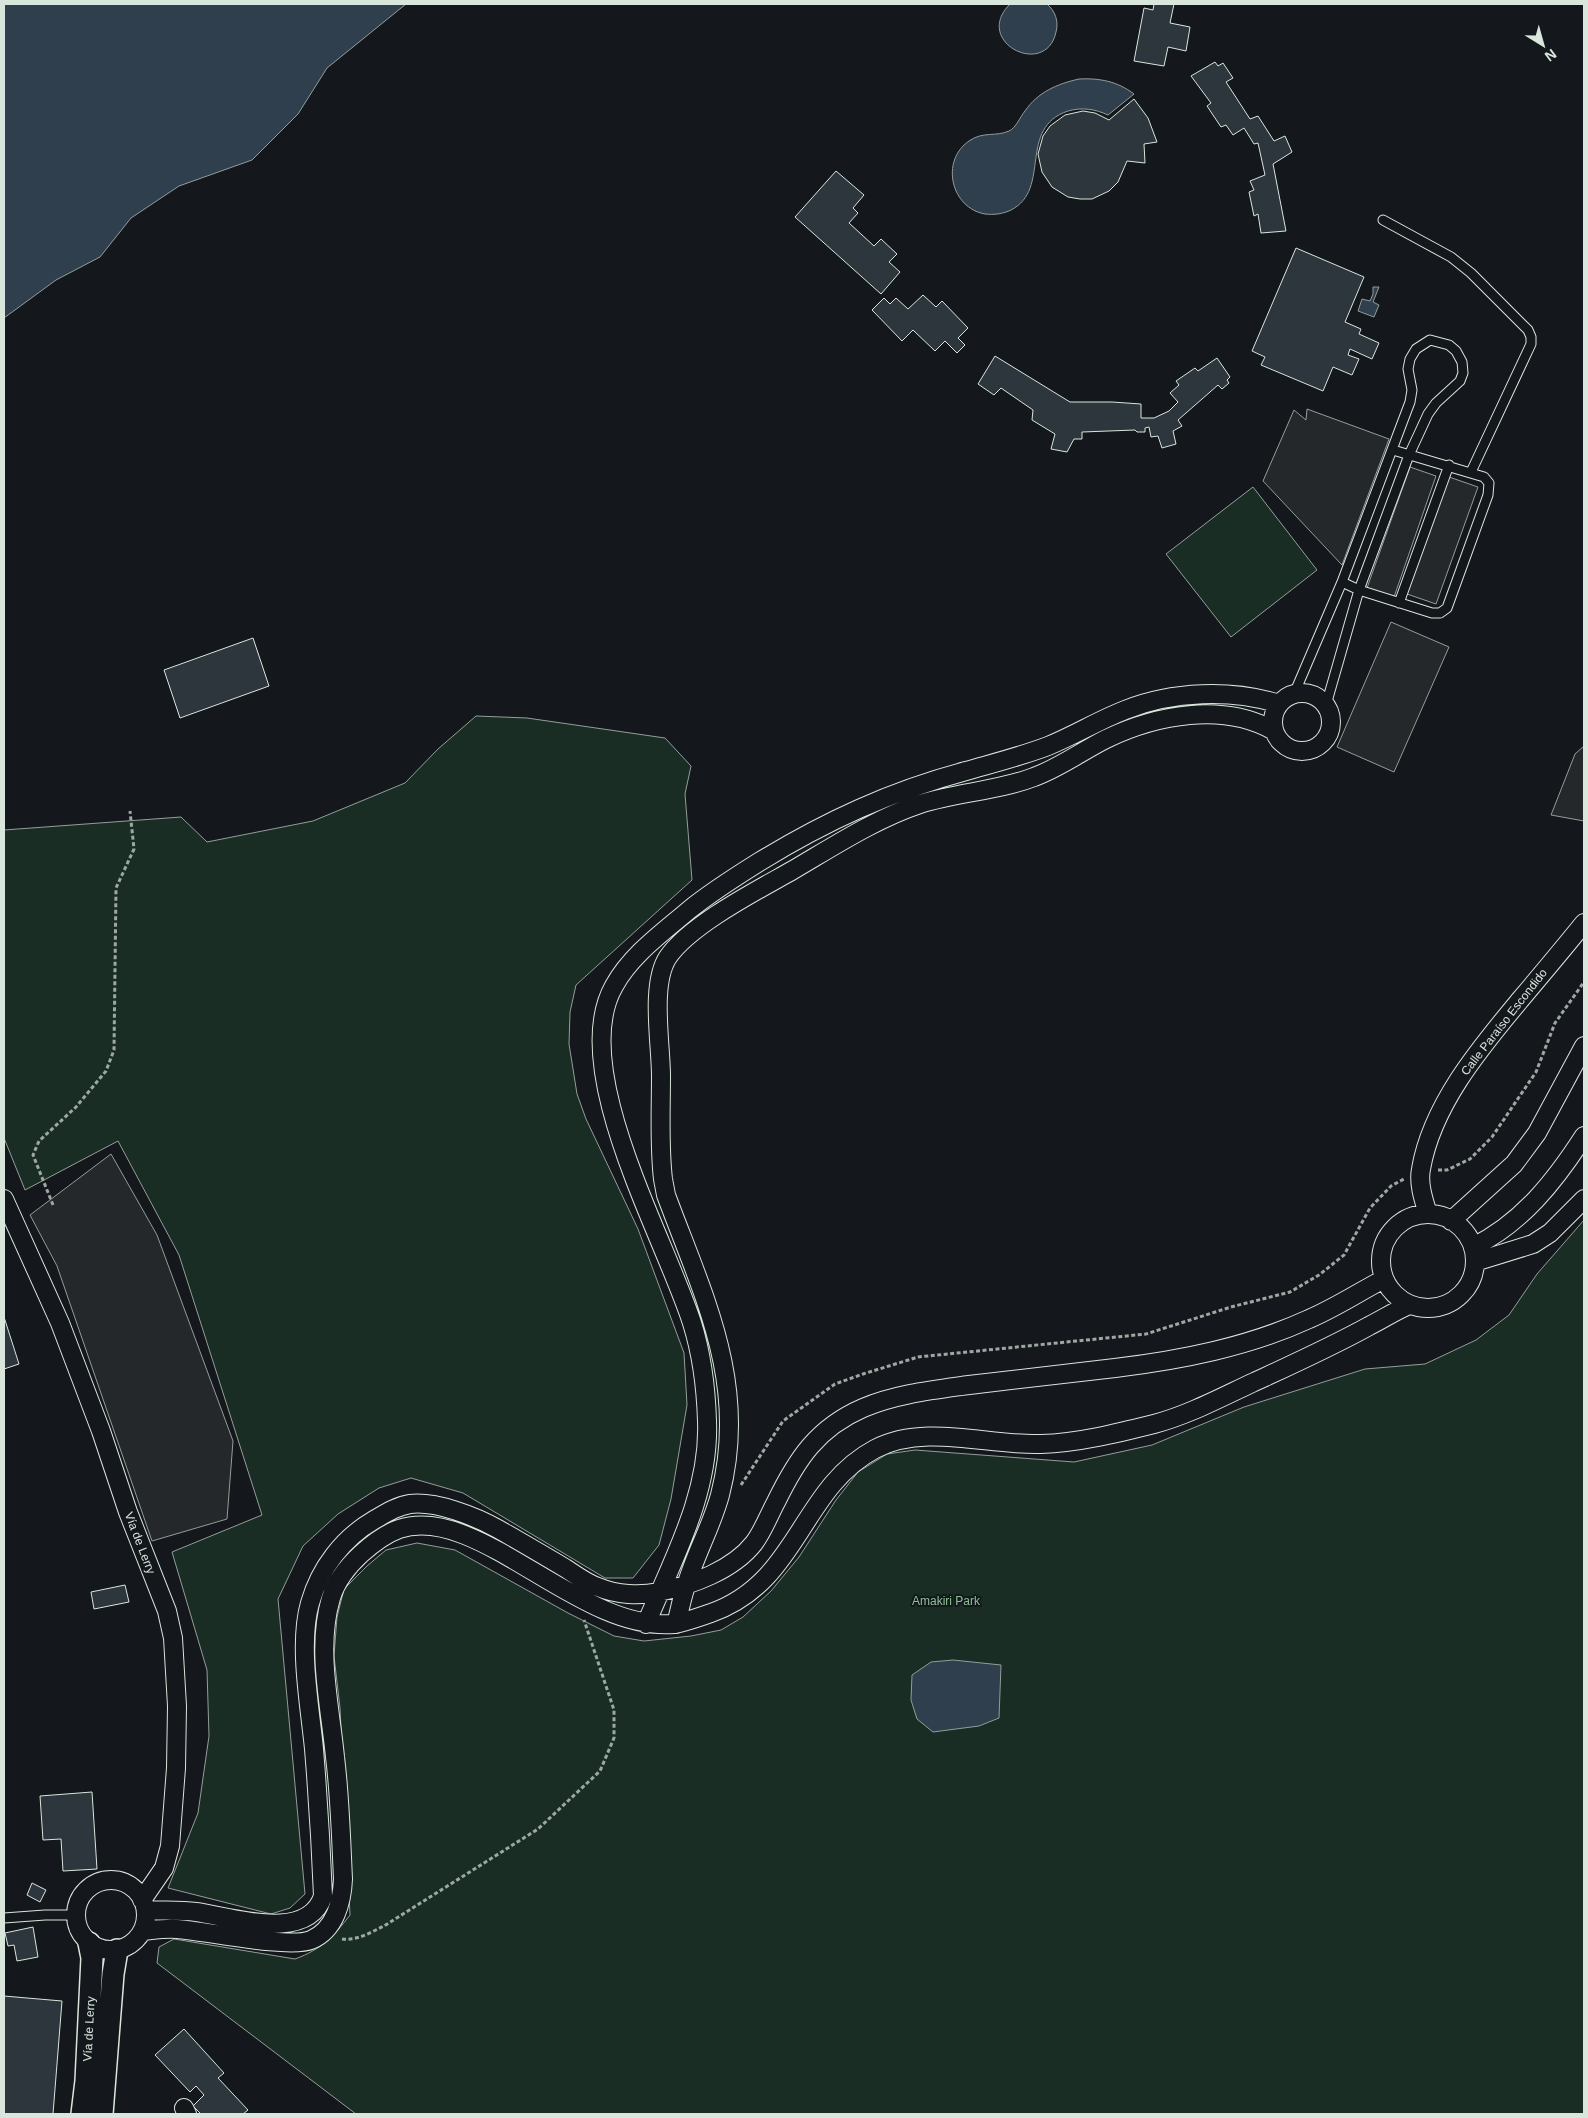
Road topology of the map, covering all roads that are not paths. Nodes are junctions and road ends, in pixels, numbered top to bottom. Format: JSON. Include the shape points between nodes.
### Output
{"nodes":[{"id":1,"x":1383,"y":220,"type":"dead end"},
{"id":2,"x":1393,"y":450,"type":"junction"},
{"id":3,"x":1409,"y":455,"type":"junction"},
{"id":4,"x":1448,"y":465,"type":"junction"},
{"id":5,"x":1471,"y":472,"type":"junction"},
{"id":6,"x":1342,"y":582,"type":"junction"},
{"id":7,"x":1359,"y":590,"type":"junction"},
{"id":8,"x":1399,"y":603,"type":"junction"},
{"id":9,"x":1294,"y":694,"type":"junction"},
{"id":10,"x":1279,"y":704,"type":"junction"},
{"id":11,"x":1326,"y":705,"type":"junction"},
{"id":12,"x":1274,"y":731,"type":"junction"},
{"id":13,"x":1584,"y":923,"type":"edge"},
{"id":14,"x":1584,"y":1046,"type":"edge"},
{"id":15,"x":1584,"y":1136,"type":"edge"},
{"id":16,"x":4,"y":1199,"type":"edge"},
{"id":17,"x":1584,"y":1200,"type":"edge"},
{"id":18,"x":1428,"y":1214,"type":"junction"},
{"id":19,"x":1451,"y":1221,"type":"junction"},
{"id":20,"x":1474,"y":1255,"type":"junction"},
{"id":21,"x":1384,"y":1279,"type":"junction"},
{"id":22,"x":1409,"y":1305,"type":"junction"},
{"id":23,"x":687,"y":1583,"type":"junction"},
{"id":24,"x":659,"y":1592,"type":"junction"},
{"id":25,"x":646,"y":1624,"type":"junction"},
{"id":26,"x":676,"y":1624,"type":"junction"},
{"id":27,"x":144,"y":1905,"type":"junction"},
{"id":28,"x":76,"y":1915,"type":"junction"},
{"id":29,"x":4,"y":1918,"type":"edge"},
{"id":30,"x":142,"y":1931,"type":"junction"},
{"id":31,"x":90,"y":1943,"type":"junction"},
{"id":32,"x":117,"y":1950,"type":"junction"},
{"id":33,"x":94,"y":2082,"type":"junction"},
{"id":34,"x":82,"y":2114,"type":"edge"},
{"id":35,"x":102,"y":2114,"type":"edge"}],
"edges":[{"from":1,"to":5,"type":"lane","via":[[1451,257],[1519,320],[1531,337],[1531,344]]},
{"from":2,"to":3,"type":"lane"},
{"from":2,"to":3,"type":"lane","via":[[1412,395],[1408,369],[1410,359],[1425,342],[1444,342],[1456,351],[1464,373],[1428,414]]},
{"from":2,"to":6,"type":"lane"},
{"from":3,"to":4,"type":"lane"},
{"from":3,"to":7,"type":"lane"},
{"from":4,"to":5,"type":"lane"},
{"from":4,"to":8,"type":"lane"},
{"from":5,"to":8,"type":"lane","via":[[1489,482],[1488,496],[1447,608],[1440,613],[1432,613]]},
{"from":6,"to":7,"type":"lane"},
{"from":6,"to":9,"type":"lane"},
{"from":7,"to":8,"type":"lane"},
{"from":7,"to":11,"type":"lane"},
{"from":9,"to":10,"type":"street"},
{"from":9,"to":11,"type":"street","via":[[1312,695]]},
{"from":10,"to":12,"type":"street","via":[[1273,721]]},
{"from":10,"to":24,"type":"street","via":[[1232,695],[1153,700],[1123,710],[1041,748],[896,792],[855,809],[790,843],[705,897],[644,948],[613,987],[601,1025],[600,1047],[607,1093],[629,1161],[692,1323],[706,1392],[706,1462],[678,1552]]},
{"from":11,"to":12,"type":"street","via":[[1330,731],[1326,740],[1311,750],[1301,752],[1284,746]]},
{"from":12,"to":23,"type":"street","via":[[1242,717],[1163,718],[1124,731],[1034,777],[921,804],[891,815],[746,896],[687,936],[667,958],[660,980],[658,1009],[663,1179],[721,1347],[729,1430],[720,1494]]},
{"from":13,"to":18,"type":"street","name":"Calle Paraíso Escondido","via":[[1470,1062],[1445,1104],[1430,1137],[1420,1171]]},
{"from":14,"to":19,"type":"street","via":[[1537,1133],[1514,1164]]},
{"from":15,"to":20,"type":"street","via":[[1536,1201]]},
{"from":16,"to":27,"type":"street","name":"Vía de Lerry","via":[[60,1323],[167,1611],[173,1638],[177,1706],[170,1846],[164,1868]]},
{"from":17,"to":20,"type":"street","via":[[1550,1233],[1533,1244]]},
{"from":18,"to":19,"type":"street"},
{"from":18,"to":21,"type":"street","via":[[1406,1220],[1389,1235],[1381,1264]]},
{"from":19,"to":20,"type":"street","via":[[1461,1228]]},
{"from":20,"to":22,"type":"street","via":[[1472,1277],[1465,1290],[1453,1301],[1439,1307]]},
{"from":21,"to":22,"type":"street"},
{"from":21,"to":23,"type":"street","via":[[1314,1317],[1229,1347],[1169,1360],[931,1390],[868,1406],[818,1436],[788,1478],[754,1543],[718,1572]]},
{"from":22,"to":26,"type":"street","via":[[1297,1363],[1213,1402],[1158,1423],[1046,1444],[948,1438],[901,1440],[885,1445],[858,1460],[838,1477],[819,1499],[803,1529],[765,1580],[727,1607]]},
{"from":23,"to":24,"type":"street"},
{"from":23,"to":26,"type":"street"},
{"from":24,"to":25,"type":"street"},
{"from":24,"to":27,"type":"street","via":[[632,1594],[600,1588],[493,1526],[458,1512],[424,1504],[394,1508],[367,1524],[341,1545],[328,1563],[317,1583],[306,1623],[306,1675],[320,1823],[323,1896],[319,1907],[299,1921],[278,1925]]},
{"from":25,"to":26,"type":"street"},
{"from":25,"to":30,"type":"street","via":[[576,1598],[463,1534],[424,1526],[401,1528],[382,1537],[359,1556],[338,1581],[326,1618],[325,1659],[343,1879],[337,1913],[323,1932],[310,1940],[285,1942],[174,1928]]},
{"from":27,"to":28,"type":"street","via":[[136,1890],[126,1884],[103,1881],[84,1894]]},
{"from":27,"to":30,"type":"street","via":[[146,1921]]},
{"from":28,"to":29,"type":"lane"},
{"from":28,"to":31,"type":"street","via":[[80,1930]]},
{"from":30,"to":32,"type":"street","via":[[134,1942]]},
{"from":31,"to":32,"type":"street","via":[[99,1948]]},
{"from":31,"to":33,"type":"street","name":"Vía de Lerry"},
{"from":32,"to":33,"type":"street","name":"Vía de Lerry"},
{"from":33,"to":34,"type":"street","name":"Vía de Lerry"},
{"from":33,"to":35,"type":"street","name":"Vía de Lerry"}]}
